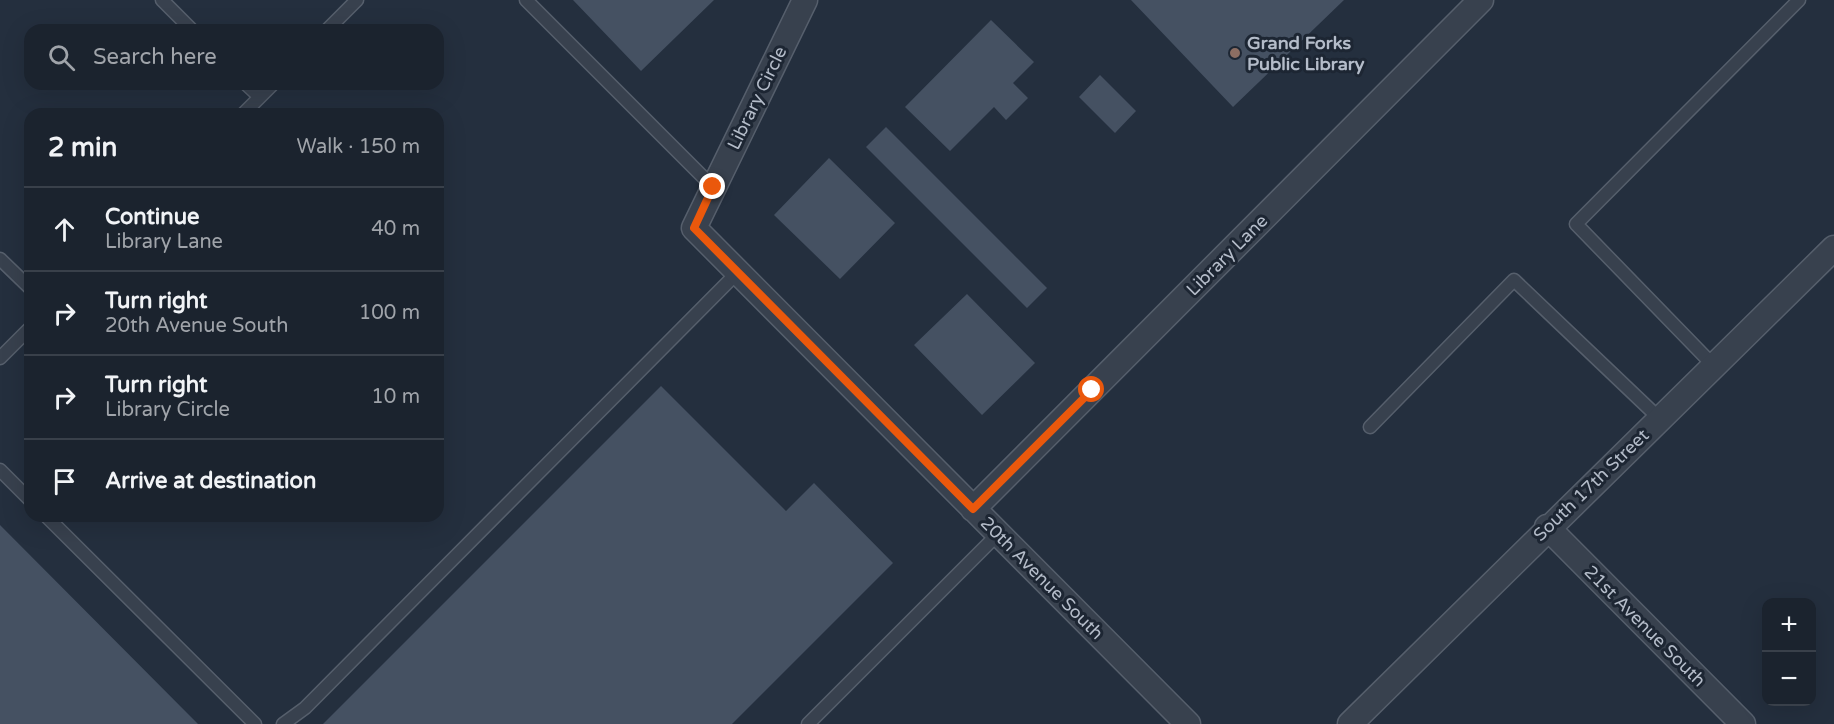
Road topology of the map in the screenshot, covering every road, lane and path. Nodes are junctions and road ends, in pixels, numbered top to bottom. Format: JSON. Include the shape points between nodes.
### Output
{"nodes":[{"id":1,"x":162,"y":0,"type":"edge"},
{"id":2,"x":357,"y":0,"type":"edge"},
{"id":3,"x":526,"y":0,"type":"edge"},
{"id":4,"x":805,"y":0,"type":"edge"},
{"id":5,"x":1481,"y":0,"type":"edge"},
{"id":6,"x":1799,"y":0,"type":"edge"},
{"id":7,"x":186,"y":24,"type":"edge"},
{"id":8,"x":333,"y":24,"type":"edge"},
{"id":9,"x":252,"y":90,"type":"edge"},
{"id":10,"x":267,"y":90,"type":"edge"},
{"id":11,"x":260,"y":98,"type":"junction"},
{"id":12,"x":249,"y":108,"type":"edge"},
{"id":13,"x":713,"y":187,"type":"junction"},
{"id":14,"x":694,"y":228,"type":"joint"},
{"id":15,"x":1834,"y":248,"type":"edge"},
{"id":16,"x":0,"y":259,"type":"edge"},
{"id":17,"x":738,"y":272,"type":"junction"},
{"id":18,"x":24,"y":282,"type":"edge"},
{"id":19,"x":24,"y":334,"type":"edge"},
{"id":20,"x":0,"y":358,"type":"edge"},
{"id":21,"x":1713,"y":365,"type":"junction"},
{"id":22,"x":1660,"y":419,"type":"junction"},
{"id":23,"x":1370,"y":427,"type":"dead end"},
{"id":24,"x":0,"y":470,"type":"edge"},
{"id":25,"x":24,"y":494,"type":"edge"},
{"id":26,"x":973,"y":509,"type":"junction"},
{"id":27,"x":52,"y":522,"type":"edge"},
{"id":28,"x":1547,"y":527,"type":"junction"},
{"id":29,"x":998,"y":534,"type":"junction"},
{"id":30,"x":255,"y":724,"type":"edge"},
{"id":31,"x":283,"y":724,"type":"edge"},
{"id":32,"x":808,"y":724,"type":"edge"},
{"id":33,"x":1188,"y":724,"type":"edge"},
{"id":34,"x":1350,"y":724,"type":"edge"},
{"id":35,"x":1743,"y":724,"type":"edge"}],
"edges":[{"from":1,"to":7,"type":"lane"},
{"from":2,"to":8,"type":"lane"},
{"from":3,"to":13,"type":"lane"},
{"from":4,"to":13,"type":"street","name":"Library Circle"},
{"from":5,"to":26,"type":"street","name":"Library Lane"},
{"from":6,"to":21,"type":"lane","via":[[1576,224]]},
{"from":9,"to":11,"type":"lane"},
{"from":10,"to":11,"type":"lane"},
{"from":11,"to":12,"type":"lane"},
{"from":13,"to":14,"type":"street","name":"Library Circle"},
{"from":14,"to":17,"type":"street","name":"20th Avenue South"},
{"from":15,"to":21,"type":"street","name":"South 17th Street"},
{"from":16,"to":18,"type":"lane"},
{"from":17,"to":26,"type":"street","name":"20th Avenue South"},
{"from":17,"to":31,"type":"lane","via":[[304,708]]},
{"from":19,"to":20,"type":"lane"},
{"from":21,"to":22,"type":"street","name":"South 17th Street"},
{"from":22,"to":23,"type":"lane","via":[[1514,280]]},
{"from":22,"to":28,"type":"street","name":"South 17th Street"},
{"from":24,"to":25,"type":"lane"},
{"from":26,"to":29,"type":"street","name":"20th Avenue South"},
{"from":27,"to":30,"type":"lane"},
{"from":28,"to":34,"type":"street","name":"South 17th Street"},
{"from":28,"to":35,"type":"street","name":"21st Avenue South"},
{"from":29,"to":32,"type":"lane"},
{"from":29,"to":33,"type":"street","name":"20th Avenue South"}]}
